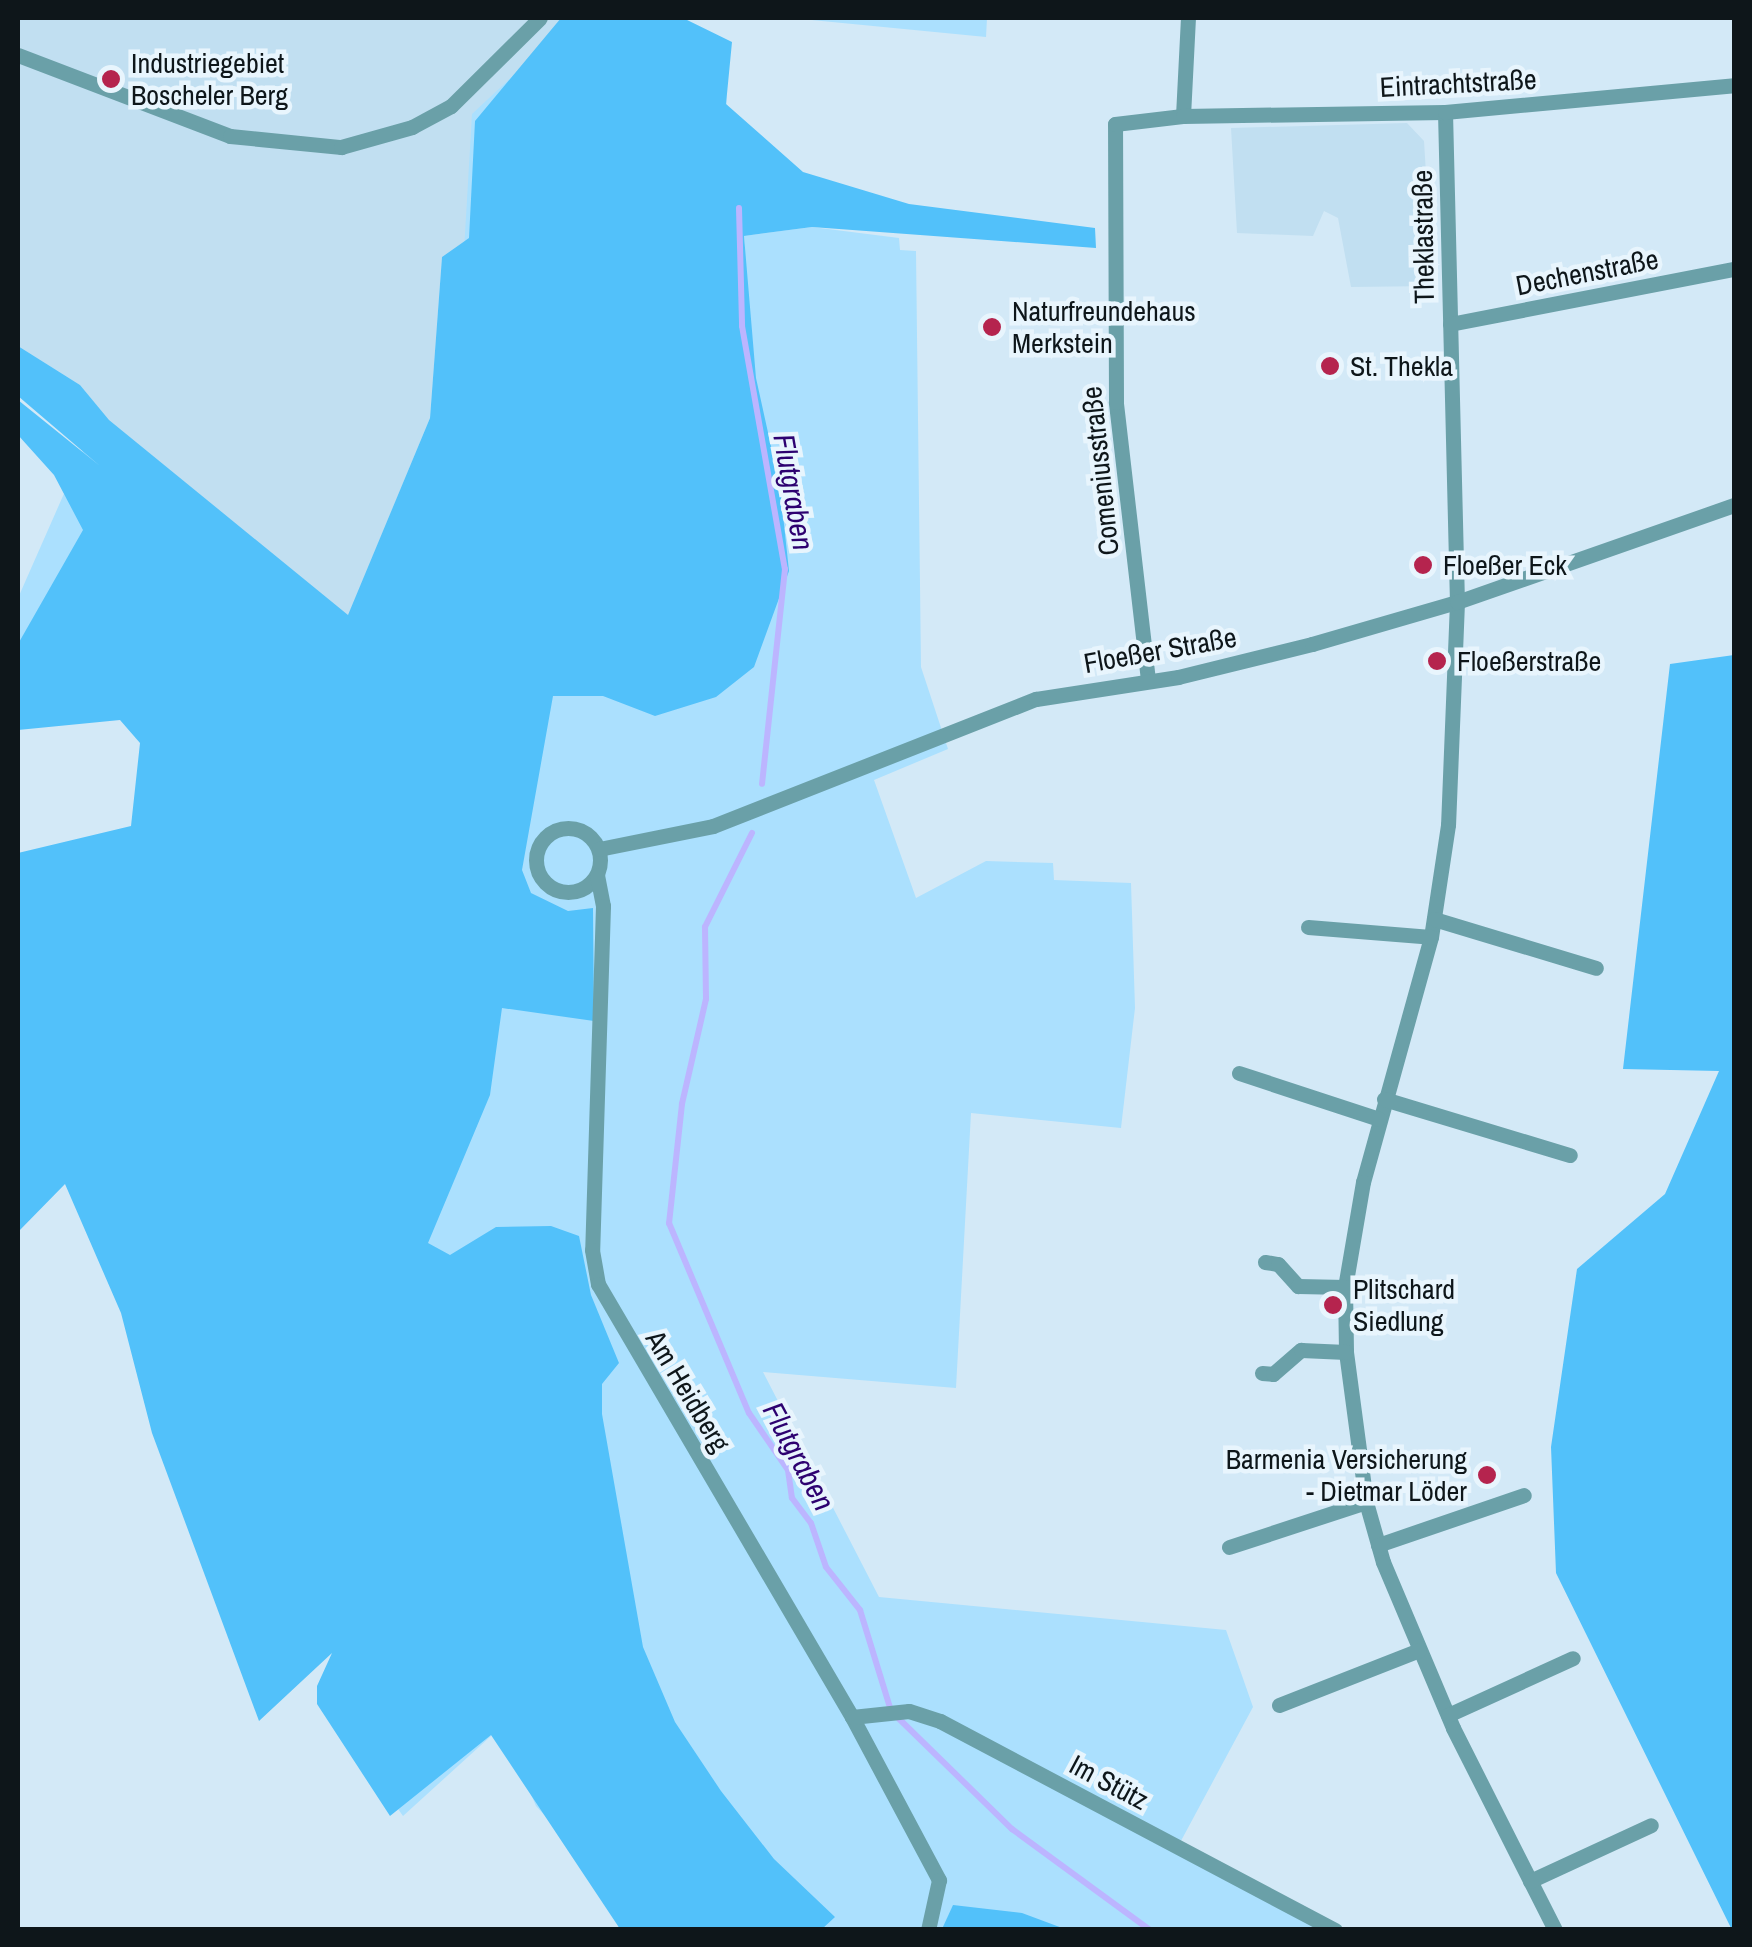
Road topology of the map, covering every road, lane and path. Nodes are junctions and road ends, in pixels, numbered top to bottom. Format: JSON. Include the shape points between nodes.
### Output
{"nodes":[{"id":1,"x":540,"y":18,"type":"edge"},
{"id":2,"x":1188,"y":18,"type":"edge"},
{"id":3,"x":18,"y":55,"type":"edge"},
{"id":4,"x":1734,"y":85,"type":"edge"},
{"id":5,"x":1445,"y":112,"type":"junction"},
{"id":6,"x":1183,"y":116,"type":"junction"},
{"id":7,"x":1734,"y":269,"type":"edge"},
{"id":8,"x":1450,"y":324,"type":"junction"},
{"id":9,"x":1734,"y":505,"type":"edge"},
{"id":10,"x":1457,"y":602,"type":"junction"},
{"id":11,"x":1148,"y":680,"type":"junction"},
{"id":12,"x":598,"y":849,"type":"junction"},
{"id":13,"x":597,"y":876,"type":"junction"},
{"id":14,"x":1434,"y":919,"type":"junction"},
{"id":15,"x":1308,"y":927,"type":"dead end"},
{"id":16,"x":1431,"y":936,"type":"junction"},
{"id":17,"x":1596,"y":968,"type":"dead end"},
{"id":18,"x":1239,"y":1073,"type":"dead end"},
{"id":19,"x":1384,"y":1099,"type":"junction"},
{"id":20,"x":1379,"y":1119,"type":"junction"},
{"id":21,"x":1570,"y":1155,"type":"dead end"},
{"id":22,"x":1265,"y":1262,"type":"dead end"},
{"id":23,"x":1345,"y":1288,"type":"junction"},
{"id":24,"x":1346,"y":1352,"type":"junction"},
{"id":25,"x":1262,"y":1373,"type":"dead end"},
{"id":26,"x":1524,"y":1495,"type":"dead end"},
{"id":27,"x":1366,"y":1502,"type":"junction"},
{"id":28,"x":1378,"y":1545,"type":"junction"},
{"id":29,"x":1229,"y":1546,"type":"dead end"},
{"id":30,"x":1420,"y":1650,"type":"junction"},
{"id":31,"x":1573,"y":1658,"type":"dead end"},
{"id":32,"x":1279,"y":1705,"type":"dead end"},
{"id":33,"x":1448,"y":1716,"type":"junction"},
{"id":34,"x":852,"y":1717,"type":"junction"},
{"id":35,"x":1651,"y":1825,"type":"dead end"},
{"id":36,"x":1530,"y":1881,"type":"junction"},
{"id":37,"x":928,"y":1930,"type":"edge"},
{"id":38,"x":1336,"y":1930,"type":"edge"},
{"id":39,"x":1555,"y":1930,"type":"edge"}],
"edges":[{"from":1,"to":3,"type":"street","via":[[451,106],[412,127],[342,147],[230,136]]},
{"from":2,"to":6,"type":"street"},
{"from":4,"to":5,"type":"street","name":"Eintrachtstraße"},
{"from":5,"to":6,"type":"street","name":"Eintrachtstraße"},
{"from":5,"to":8,"type":"street","name":"Theklastraße"},
{"from":6,"to":11,"type":"street","name":"Comeniusstraße","via":[[1115,124],[1116,402]]},
{"from":7,"to":8,"type":"street","name":"Dechenstraße"},
{"from":8,"to":10,"type":"street","name":"Theklastraße"},
{"from":9,"to":10,"type":"street","name":"Floeßer Straße"},
{"from":10,"to":11,"type":"street","name":"Floeßer Straße","via":[[1312,644]]},
{"from":10,"to":14,"type":"street","name":"Theklastraße","via":[[1448,825]]},
{"from":11,"to":12,"type":"street","name":"Floeßer Straße","via":[[1036,699],[739,817],[672,838]]},
{"from":12,"to":13,"type":"street"},
{"from":12,"to":13,"type":"street","via":[[584,832],[562,829],[537,854],[543,880],[558,890],[576,892]]},
{"from":13,"to":34,"type":"street","name":"Am Heidberg","via":[[603,906],[592,1250],[598,1284]]},
{"from":14,"to":16,"type":"street","name":"Theklastraße"},
{"from":14,"to":17,"type":"street"},
{"from":15,"to":16,"type":"street"},
{"from":16,"to":19,"type":"street","name":"Theklastraße"},
{"from":18,"to":20,"type":"street"},
{"from":19,"to":20,"type":"street","name":"Theklastraße"},
{"from":19,"to":21,"type":"street"},
{"from":20,"to":23,"type":"street","name":"Theklastraße"},
{"from":22,"to":23,"type":"street","via":[[1278,1264],[1298,1286]]},
{"from":23,"to":24,"type":"street","name":"Theklastraße"},
{"from":24,"to":25,"type":"street","via":[[1301,1350],[1274,1374]]},
{"from":24,"to":27,"type":"street","name":"Theklastraße"},
{"from":26,"to":28,"type":"street"},
{"from":27,"to":28,"type":"street","name":"Theklastraße"},
{"from":27,"to":29,"type":"street"},
{"from":28,"to":30,"type":"street","name":"Theklastraße"},
{"from":30,"to":32,"type":"street"},
{"from":30,"to":33,"type":"street","name":"Theklastraße"},
{"from":31,"to":33,"type":"street"},
{"from":33,"to":36,"type":"street","name":"Theklastraße"},
{"from":34,"to":37,"type":"street","name":"Am Heidberg","via":[[940,1880]]},
{"from":34,"to":38,"type":"street","name":"Im Stütz","via":[[909,1711],[940,1721]]},
{"from":35,"to":36,"type":"street"},
{"from":36,"to":39,"type":"street","name":"Theklastraße"}]}
